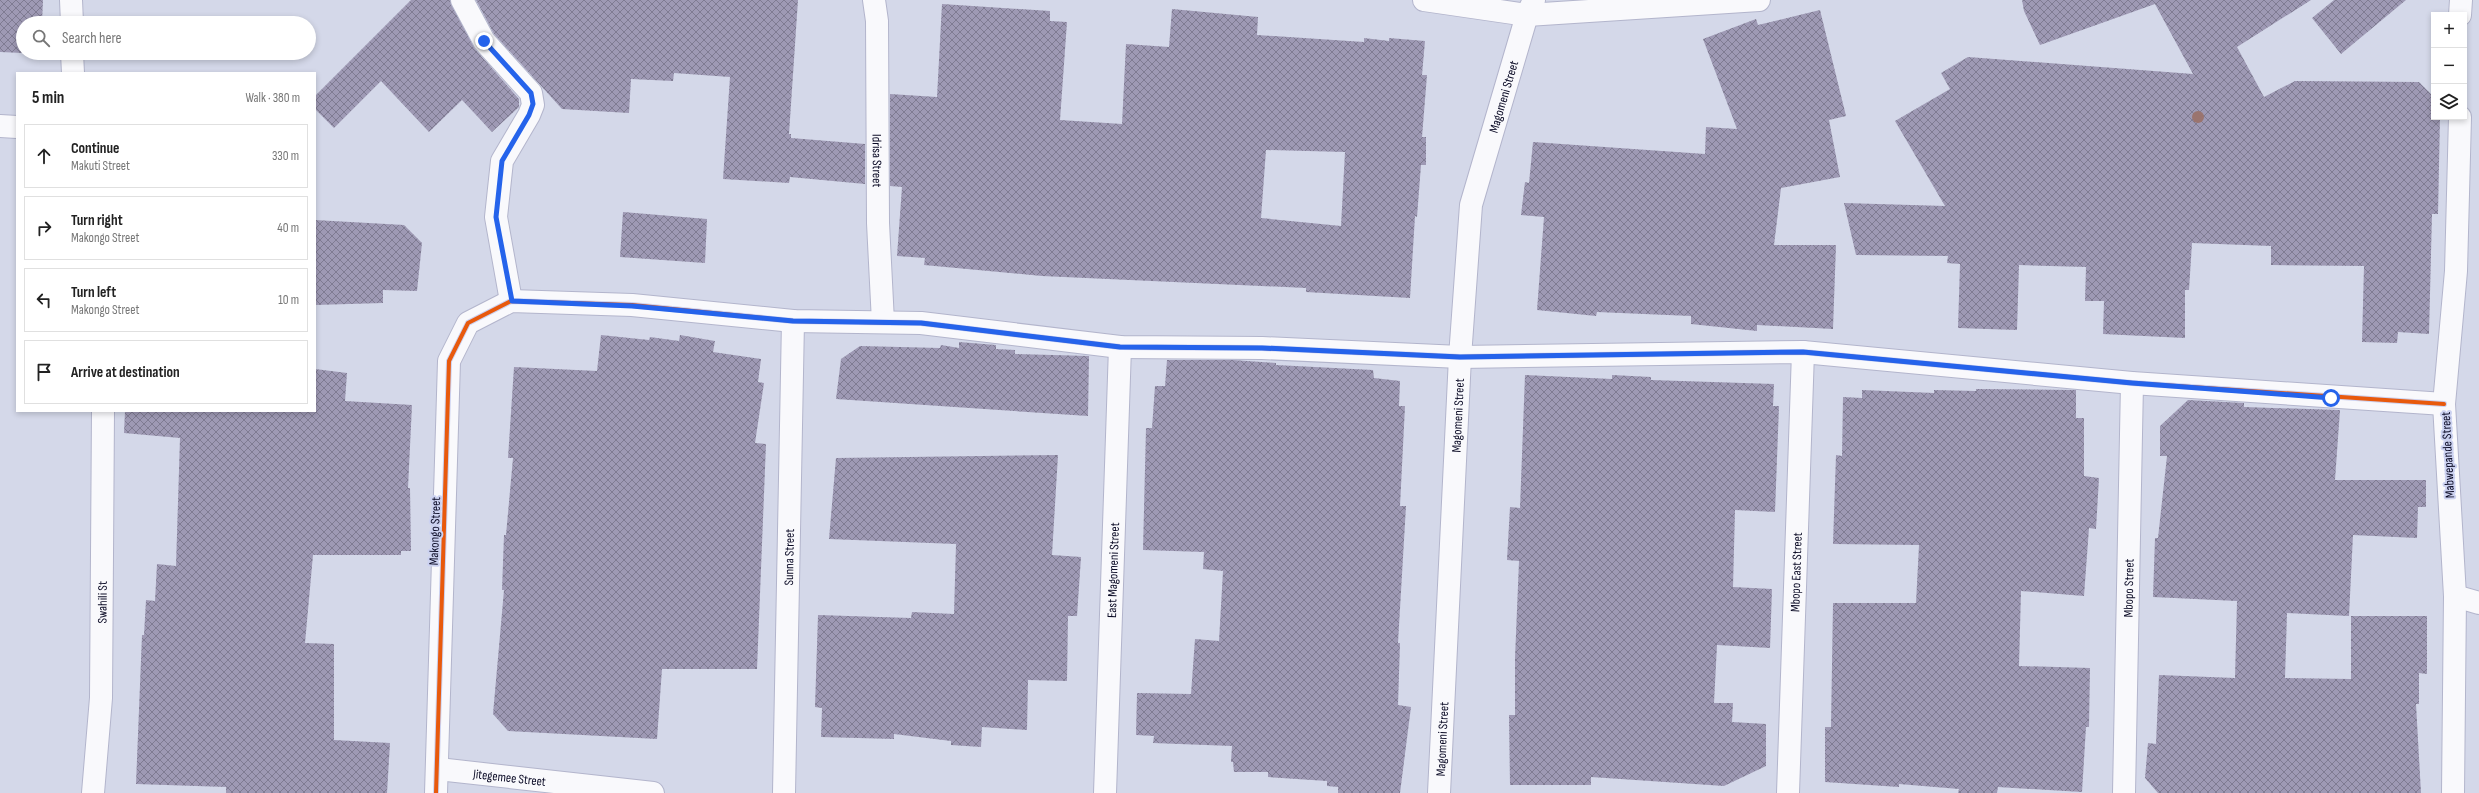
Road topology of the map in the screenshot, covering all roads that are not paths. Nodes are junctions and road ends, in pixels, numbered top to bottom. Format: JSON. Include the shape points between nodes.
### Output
{"nodes":[{"id":1,"x":71,"y":0,"type":"edge"},
{"id":2,"x":462,"y":0,"type":"edge"},
{"id":3,"x":874,"y":0,"type":"edge"},
{"id":4,"x":1424,"y":0,"type":"edge"},
{"id":5,"x":1759,"y":0,"type":"edge"},
{"id":6,"x":2461,"y":0,"type":"edge"},
{"id":7,"x":1530,"y":8,"type":"edge"},
{"id":8,"x":2460,"y":12,"type":"edge"},
{"id":9,"x":72,"y":16,"type":"edge"},
{"id":10,"x":72,"y":60,"type":"edge"},
{"id":11,"x":73,"y":72,"type":"edge"},
{"id":12,"x":2460,"y":120,"type":"edge"},
{"id":13,"x":0,"y":126,"type":"edge"},
{"id":14,"x":16,"y":127,"type":"edge"},
{"id":15,"x":512,"y":301,"type":"junction"},
{"id":16,"x":793,"y":321,"type":"junction"},
{"id":17,"x":883,"y":322,"type":"junction"},
{"id":18,"x":1120,"y":347,"type":"junction"},
{"id":19,"x":1803,"y":352,"type":"junction"},
{"id":20,"x":1460,"y":357,"type":"junction"},
{"id":21,"x":2132,"y":383,"type":"junction"},
{"id":22,"x":2444,"y":404,"type":"junction"},
{"id":23,"x":103,"y":412,"type":"edge"},
{"id":24,"x":2455,"y":596,"type":"junction"},
{"id":25,"x":2479,"y":603,"type":"edge"},
{"id":26,"x":438,"y":769,"type":"junction"},
{"id":27,"x":93,"y":793,"type":"edge"},
{"id":28,"x":436,"y":793,"type":"edge"},
{"id":29,"x":653,"y":793,"type":"edge"},
{"id":30,"x":784,"y":793,"type":"edge"},
{"id":31,"x":1105,"y":793,"type":"edge"},
{"id":32,"x":1439,"y":793,"type":"edge"},
{"id":33,"x":1788,"y":793,"type":"edge"},
{"id":34,"x":2124,"y":793,"type":"edge"},
{"id":35,"x":2453,"y":793,"type":"edge"}],
"edges":[{"from":1,"to":9,"type":"street"},
{"from":2,"to":15,"type":"street","via":[[484,41],[531,93],[533,104],[502,161],[496,217]]},
{"from":3,"to":17,"type":"street","name":"Idrisa Street","via":[[877,21],[878,223]]},
{"from":4,"to":7,"type":"street"},
{"from":5,"to":7,"type":"street"},
{"from":6,"to":8,"type":"street"},
{"from":7,"to":20,"type":"street","name":"Magomeni Street","via":[[1472,205]]},
{"from":10,"to":11,"type":"street"},
{"from":12,"to":22,"type":"street","name":"Mabwepande Street","via":[[2456,271]]},
{"from":13,"to":14,"type":"street"},
{"from":15,"to":16,"type":"street","via":[[632,306]]},
{"from":15,"to":26,"type":"street","name":"Makongo Street","via":[[468,323],[449,361]]},
{"from":16,"to":17,"type":"street"},
{"from":16,"to":30,"type":"street","name":"Sunna Street"},
{"from":17,"to":18,"type":"street","via":[[921,323]]},
{"from":18,"to":20,"type":"street","via":[[1262,348]]},
{"from":18,"to":31,"type":"street","name":"East Magomeni Street"},
{"from":19,"to":20,"type":"street"},
{"from":19,"to":21,"type":"street"},
{"from":19,"to":33,"type":"street","name":"Mbopo East Street"},
{"from":20,"to":32,"type":"street","name":"Magomeni Street"},
{"from":21,"to":22,"type":"street"},
{"from":21,"to":34,"type":"street","name":"Mbopo Street"},
{"from":22,"to":24,"type":"street","name":"Mabwepande Street"},
{"from":23,"to":27,"type":"street","name":"Swahili St","via":[[101,698]]},
{"from":24,"to":25,"type":"street"},
{"from":24,"to":35,"type":"street","name":"Mabwepande Street"},
{"from":26,"to":28,"type":"street","name":"Makongo Street"},
{"from":26,"to":29,"type":"street","name":"Jitegemee Street"}]}
